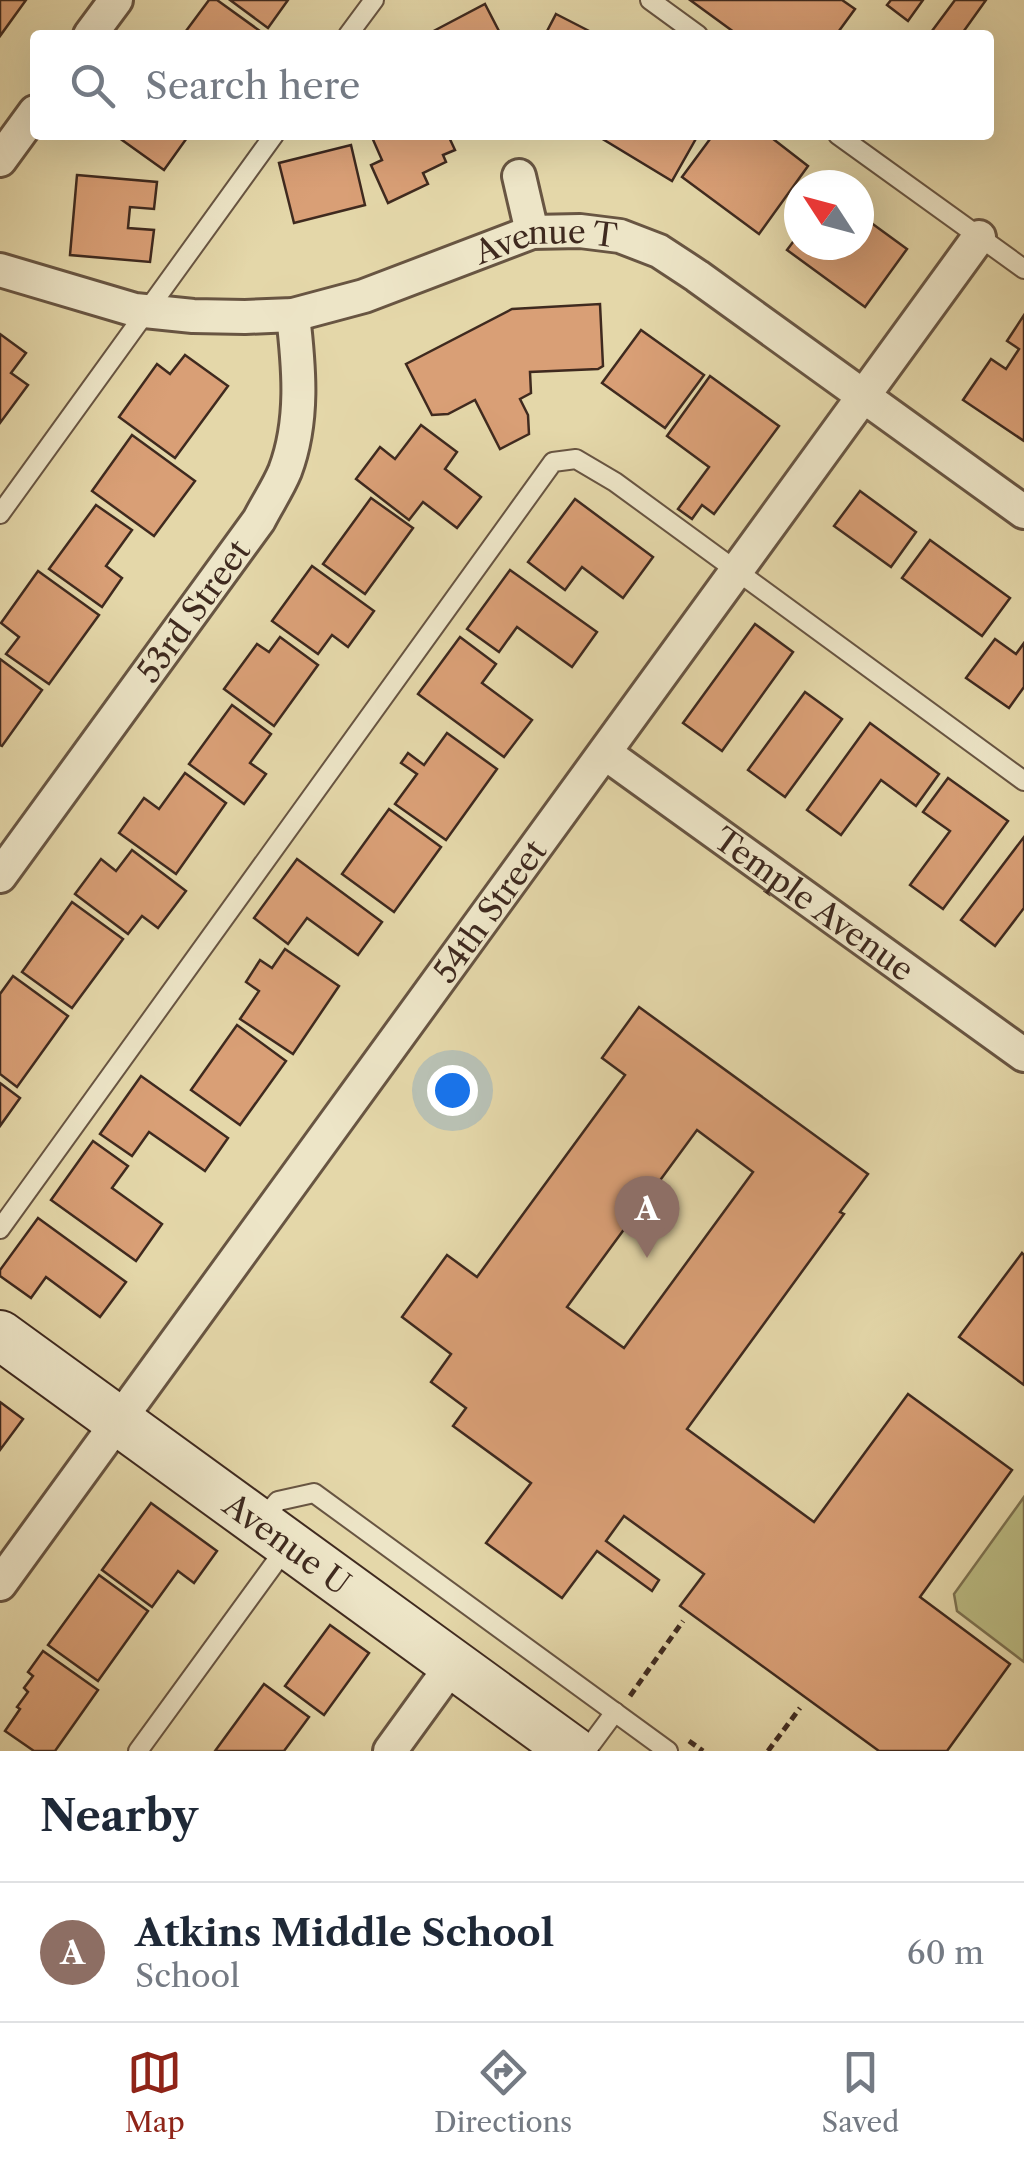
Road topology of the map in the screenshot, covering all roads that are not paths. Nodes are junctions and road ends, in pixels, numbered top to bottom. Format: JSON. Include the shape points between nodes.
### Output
{"nodes":[{"id":1,"x":116,"y":0,"type":"edge"},
{"id":2,"x":374,"y":0,"type":"edge"},
{"id":3,"x":650,"y":0,"type":"edge"},
{"id":4,"x":94,"y":30,"type":"edge"},
{"id":5,"x":352,"y":30,"type":"edge"},
{"id":6,"x":691,"y":30,"type":"edge"},
{"id":7,"x":30,"y":119,"type":"edge"},
{"id":8,"x":270,"y":140,"type":"edge"},
{"id":9,"x":845,"y":140,"type":"edge"},
{"id":10,"x":0,"y":160,"type":"edge"},
{"id":11,"x":519,"y":176,"type":"dead end"},
{"id":12,"x":532,"y":232,"type":"junction"},
{"id":13,"x":980,"y":237,"type":"junction"},
{"id":14,"x":1024,"y":269,"type":"edge"},
{"id":15,"x":0,"y":270,"type":"edge"},
{"id":16,"x":146,"y":312,"type":"junction"},
{"id":17,"x":292,"y":315,"type":"junction"},
{"id":18,"x":864,"y":396,"type":"junction"},
{"id":19,"x":1024,"y":512,"type":"edge"},
{"id":20,"x":0,"y":514,"type":"edge"},
{"id":21,"x":736,"y":572,"type":"junction"},
{"id":22,"x":605,"y":752,"type":"junction"},
{"id":23,"x":1024,"y":781,"type":"edge"},
{"id":24,"x":0,"y":876,"type":"edge"},
{"id":25,"x":1024,"y":1055,"type":"edge"},
{"id":26,"x":0,"y":1229,"type":"edge"},
{"id":27,"x":0,"y":1336,"type":"edge"},
{"id":28,"x":118,"y":1421,"type":"junction"},
{"id":29,"x":274,"y":1534,"type":"junction"},
{"id":30,"x":0,"y":1584,"type":"edge"},
{"id":31,"x":453,"y":1664,"type":"junction"},
{"id":32,"x":615,"y":1712,"type":"junction"},
{"id":33,"x":138,"y":1751,"type":"edge"},
{"id":34,"x":390,"y":1751,"type":"edge"},
{"id":35,"x":573,"y":1751,"type":"edge"},
{"id":36,"x":586,"y":1751,"type":"edge"},
{"id":37,"x":668,"y":1751,"type":"edge"}],
"edges":[{"from":1,"to":4,"type":"street"},
{"from":2,"to":5,"type":"lane"},
{"from":3,"to":6,"type":"lane"},
{"from":7,"to":10,"type":"street"},
{"from":8,"to":16,"type":"lane"},
{"from":9,"to":13,"type":"lane"},
{"from":11,"to":12,"type":"street"},
{"from":12,"to":17,"type":"street","name":"Avenue T","via":[[364,296]]},
{"from":12,"to":18,"type":"street","name":"Avenue T","via":[[620,236],[659,251]]},
{"from":13,"to":14,"type":"lane"},
{"from":13,"to":18,"type":"street","name":"54th Street"},
{"from":15,"to":16,"type":"street","name":"Avenue T"},
{"from":16,"to":17,"type":"street","name":"Avenue T"},
{"from":16,"to":20,"type":"lane"},
{"from":17,"to":24,"type":"street","name":"53rd Street","via":[[298,418],[285,471],[259,520]]},
{"from":18,"to":19,"type":"street","name":"Avenue T"},
{"from":18,"to":21,"type":"street","name":"54th Street"},
{"from":21,"to":22,"type":"street","name":"54th Street"},
{"from":21,"to":23,"type":"lane"},
{"from":21,"to":26,"type":"lane","via":[[615,482],[576,459],[553,462]]},
{"from":22,"to":25,"type":"street","name":"Temple Avenue"},
{"from":22,"to":28,"type":"street","name":"54th Street"},
{"from":27,"to":28,"type":"street","name":"Avenue U"},
{"from":28,"to":29,"type":"street","name":"Avenue U"},
{"from":28,"to":30,"type":"street","name":"54th Street"},
{"from":29,"to":31,"type":"street","name":"Avenue U"},
{"from":29,"to":32,"type":"lane","via":[[278,1501],[314,1493]]},
{"from":29,"to":33,"type":"lane"},
{"from":31,"to":34,"type":"street"},
{"from":31,"to":35,"type":"street","name":"Avenue U"},
{"from":32,"to":36,"type":"lane"},
{"from":32,"to":37,"type":"lane"}]}
